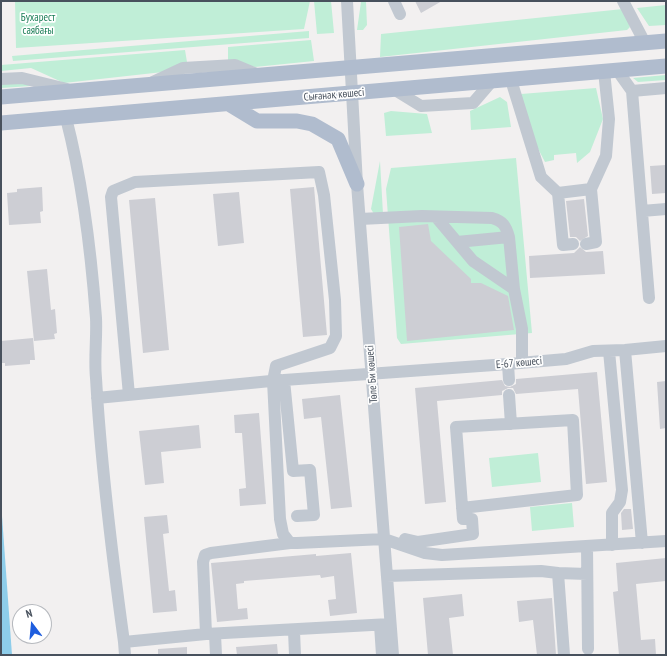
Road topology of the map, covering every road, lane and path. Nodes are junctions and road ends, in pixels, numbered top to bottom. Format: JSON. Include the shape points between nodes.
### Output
{"nodes":[{"id":1,"x":347,"y":1,"type":"edge"},
{"id":2,"x":394,"y":1,"type":"edge"},
{"id":3,"x":623,"y":1,"type":"edge"},
{"id":4,"x":400,"y":14,"type":"dead end"},
{"id":5,"x":666,"y":41,"type":"edge"},
{"id":6,"x":645,"y":43,"type":"junction"},
{"id":7,"x":666,"y":66,"type":"edge"},
{"id":8,"x":351,"y":68,"type":"junction"},
{"id":9,"x":611,"y":71,"type":"junction"},
{"id":10,"x":1,"y":79,"type":"edge"},
{"id":11,"x":511,"y":80,"type":"junction"},
{"id":12,"x":666,"y":88,"type":"edge"},
{"id":13,"x":76,"y":91,"type":"junction"},
{"id":14,"x":632,"y":91,"type":"junction"},
{"id":15,"x":353,"y":94,"type":"junction"},
{"id":16,"x":1,"y":98,"type":"edge"},
{"id":17,"x":229,"y":104,"type":"junction"},
{"id":18,"x":66,"y":118,"type":"junction"},
{"id":19,"x":1,"y":123,"type":"edge"},
{"id":20,"x":357,"y":184,"type":"junction"},
{"id":21,"x":591,"y":189,"type":"junction"},
{"id":22,"x":558,"y":193,"type":"junction"},
{"id":23,"x":666,"y":209,"type":"edge"},
{"id":24,"x":642,"y":211,"type":"junction"},
{"id":25,"x":436,"y":218,"type":"junction"},
{"id":26,"x":360,"y":219,"type":"junction"},
{"id":27,"x":509,"y":237,"type":"junction"},
{"id":28,"x":457,"y":242,"type":"junction"},
{"id":29,"x":574,"y":244,"type":"dead end"},
{"id":30,"x":586,"y":244,"type":"dead end"},
{"id":31,"x":514,"y":289,"type":"junction"},
{"id":32,"x":649,"y":298,"type":"dead end"},
{"id":33,"x":666,"y":346,"type":"edge"},
{"id":34,"x":625,"y":350,"type":"junction"},
{"id":35,"x":609,"y":351,"type":"junction"},
{"id":36,"x":522,"y":362,"type":"junction"},
{"id":37,"x":508,"y":364,"type":"junction"},
{"id":38,"x":371,"y":373,"type":"junction"},
{"id":39,"x":279,"y":380,"type":"junction"},
{"id":40,"x":508,"y":380,"type":"dead end"},
{"id":41,"x":129,"y":394,"type":"junction"},
{"id":42,"x":509,"y":395,"type":"dead end"},
{"id":43,"x":97,"y":398,"type":"junction"},
{"id":44,"x":511,"y":424,"type":"junction"},
{"id":45,"x":462,"y":508,"type":"junction"},
{"id":46,"x":297,"y":516,"type":"dead end"},
{"id":47,"x":384,"y":534,"type":"junction"},
{"id":48,"x":666,"y":542,"type":"edge"},
{"id":49,"x":290,"y":543,"type":"junction"},
{"id":50,"x":642,"y":543,"type":"junction"},
{"id":51,"x":612,"y":544,"type":"junction"},
{"id":52,"x":587,"y":546,"type":"junction"},
{"id":53,"x":558,"y":573,"type":"junction"},
{"id":54,"x":587,"y":574,"type":"junction"},
{"id":55,"x":387,"y":576,"type":"junction"},
{"id":56,"x":385,"y":625,"type":"junction"},
{"id":57,"x":294,"y":631,"type":"junction"},
{"id":58,"x":211,"y":634,"type":"junction"},
{"id":59,"x":124,"y":642,"type":"junction"},
{"id":60,"x":588,"y":648,"type":"dead end"},
{"id":61,"x":125,"y":655,"type":"edge"},
{"id":62,"x":216,"y":655,"type":"edge"},
{"id":63,"x":295,"y":655,"type":"edge"},
{"id":64,"x":382,"y":655,"type":"edge"},
{"id":65,"x":393,"y":655,"type":"edge"},
{"id":66,"x":564,"y":655,"type":"edge"}],
"edges":[{"from":1,"to":8,"type":"street"},
{"from":2,"to":4,"type":"street"},
{"from":3,"to":6,"type":"street"},
{"from":5,"to":6,"type":"main road"},
{"from":6,"to":8,"type":"main road"},
{"from":7,"to":9,"type":"main road","name":"Сығанақ көшесі"},
{"from":8,"to":13,"type":"main road"},
{"from":8,"to":15,"type":"street","name":"Төле Би көшесі"},
{"from":9,"to":11,"type":"main road","name":"Сығанақ көшесі"},
{"from":9,"to":14,"type":"street"},
{"from":9,"to":21,"type":"street","via":[[606,156]]},
{"from":10,"to":13,"type":"street","via":[[22,78]]},
{"from":11,"to":15,"type":"main road","name":"Сығанақ көшесі"},
{"from":11,"to":22,"type":"street","via":[[541,178]]},
{"from":12,"to":14,"type":"street"},
{"from":13,"to":16,"type":"main road"},
{"from":14,"to":24,"type":"street"},
{"from":15,"to":17,"type":"main road","name":"Сығанақ көшесі"},
{"from":15,"to":20,"type":"street","name":"Төле Би көшесі"},
{"from":17,"to":18,"type":"main road","name":"Сығанақ көшесі"},
{"from":17,"to":20,"type":"main road","via":[[257,121],[298,121],[312,124],[338,139]]},
{"from":18,"to":19,"type":"main road","name":"Сығанақ көшесі"},
{"from":18,"to":43,"type":"street","via":[[77,160],[96,318]]},
{"from":20,"to":26,"type":"street","name":"Төле Би көшесі"},
{"from":21,"to":22,"type":"street"},
{"from":21,"to":30,"type":"street","via":[[596,242]]},
{"from":22,"to":29,"type":"street","via":[[563,245]]},
{"from":23,"to":24,"type":"street"},
{"from":24,"to":32,"type":"street"},
{"from":25,"to":26,"type":"street"},
{"from":25,"to":27,"type":"street","via":[[496,219],[506,227]]},
{"from":25,"to":28,"type":"street"},
{"from":26,"to":38,"type":"street","name":"Төле Би көшесі"},
{"from":27,"to":28,"type":"street"},
{"from":27,"to":31,"type":"street"},
{"from":28,"to":31,"type":"street","via":[[473,261]]},
{"from":31,"to":36,"type":"street","via":[[522,329]]},
{"from":33,"to":34,"type":"street","name":"Е-67 көшесі"},
{"from":34,"to":35,"type":"street","name":"Е-67 көшесі"},
{"from":34,"to":50,"type":"street"},
{"from":35,"to":36,"type":"street","name":"Е-67 көшесі","via":[[593,351],[566,359]]},
{"from":35,"to":51,"type":"street","via":[[622,490],[620,502],[612,513]]},
{"from":36,"to":37,"type":"street","name":"Е-67 көшесі"},
{"from":37,"to":38,"type":"street","name":"Е-67 көшесі"},
{"from":37,"to":40,"type":"street"},
{"from":38,"to":39,"type":"street","name":"Е-67 көшесі"},
{"from":38,"to":47,"type":"street","name":"Төле Би көшесі"},
{"from":39,"to":41,"type":"street","name":"Е-67 көшесі"},
{"from":39,"to":41,"type":"street","via":[[276,366],[330,348],[336,336],[325,210],[319,172],[135,182],[113,191],[111,197]]},
{"from":39,"to":46,"type":"street","via":[[293,471],[310,470],[314,515]]},
{"from":39,"to":49,"type":"street","via":[[280,519],[283,534]]},
{"from":41,"to":43,"type":"street","name":"Е-67 көшесі"},
{"from":42,"to":44,"type":"street"},
{"from":43,"to":59,"type":"street","via":[[111,553]]},
{"from":44,"to":45,"type":"street","via":[[456,427]]},
{"from":44,"to":45,"type":"street","via":[[573,420],[577,495]]},
{"from":45,"to":47,"type":"street","via":[[463,519],[472,518],[473,534],[410,542]]},
{"from":47,"to":49,"type":"street"},
{"from":47,"to":52,"type":"street","via":[[425,553],[442,555]]},
{"from":47,"to":55,"type":"street","name":"Төле Би көшесі"},
{"from":48,"to":50,"type":"street"},
{"from":49,"to":58,"type":"street","via":[[211,553],[205,556],[203,562]]},
{"from":50,"to":51,"type":"street"},
{"from":51,"to":52,"type":"street"},
{"from":52,"to":54,"type":"street"},
{"from":53,"to":54,"type":"street"},
{"from":53,"to":55,"type":"street","via":[[541,571]]},
{"from":53,"to":66,"type":"street"},
{"from":54,"to":60,"type":"street"},
{"from":55,"to":56,"type":"street","name":"Төле Би көшесі"},
{"from":56,"to":57,"type":"street"},
{"from":56,"to":64,"type":"street"},
{"from":56,"to":65,"type":"street","name":"Төле Би көшесі"},
{"from":57,"to":58,"type":"street"},
{"from":57,"to":63,"type":"street"},
{"from":58,"to":59,"type":"street"},
{"from":58,"to":62,"type":"street"},
{"from":59,"to":61,"type":"street"}]}
